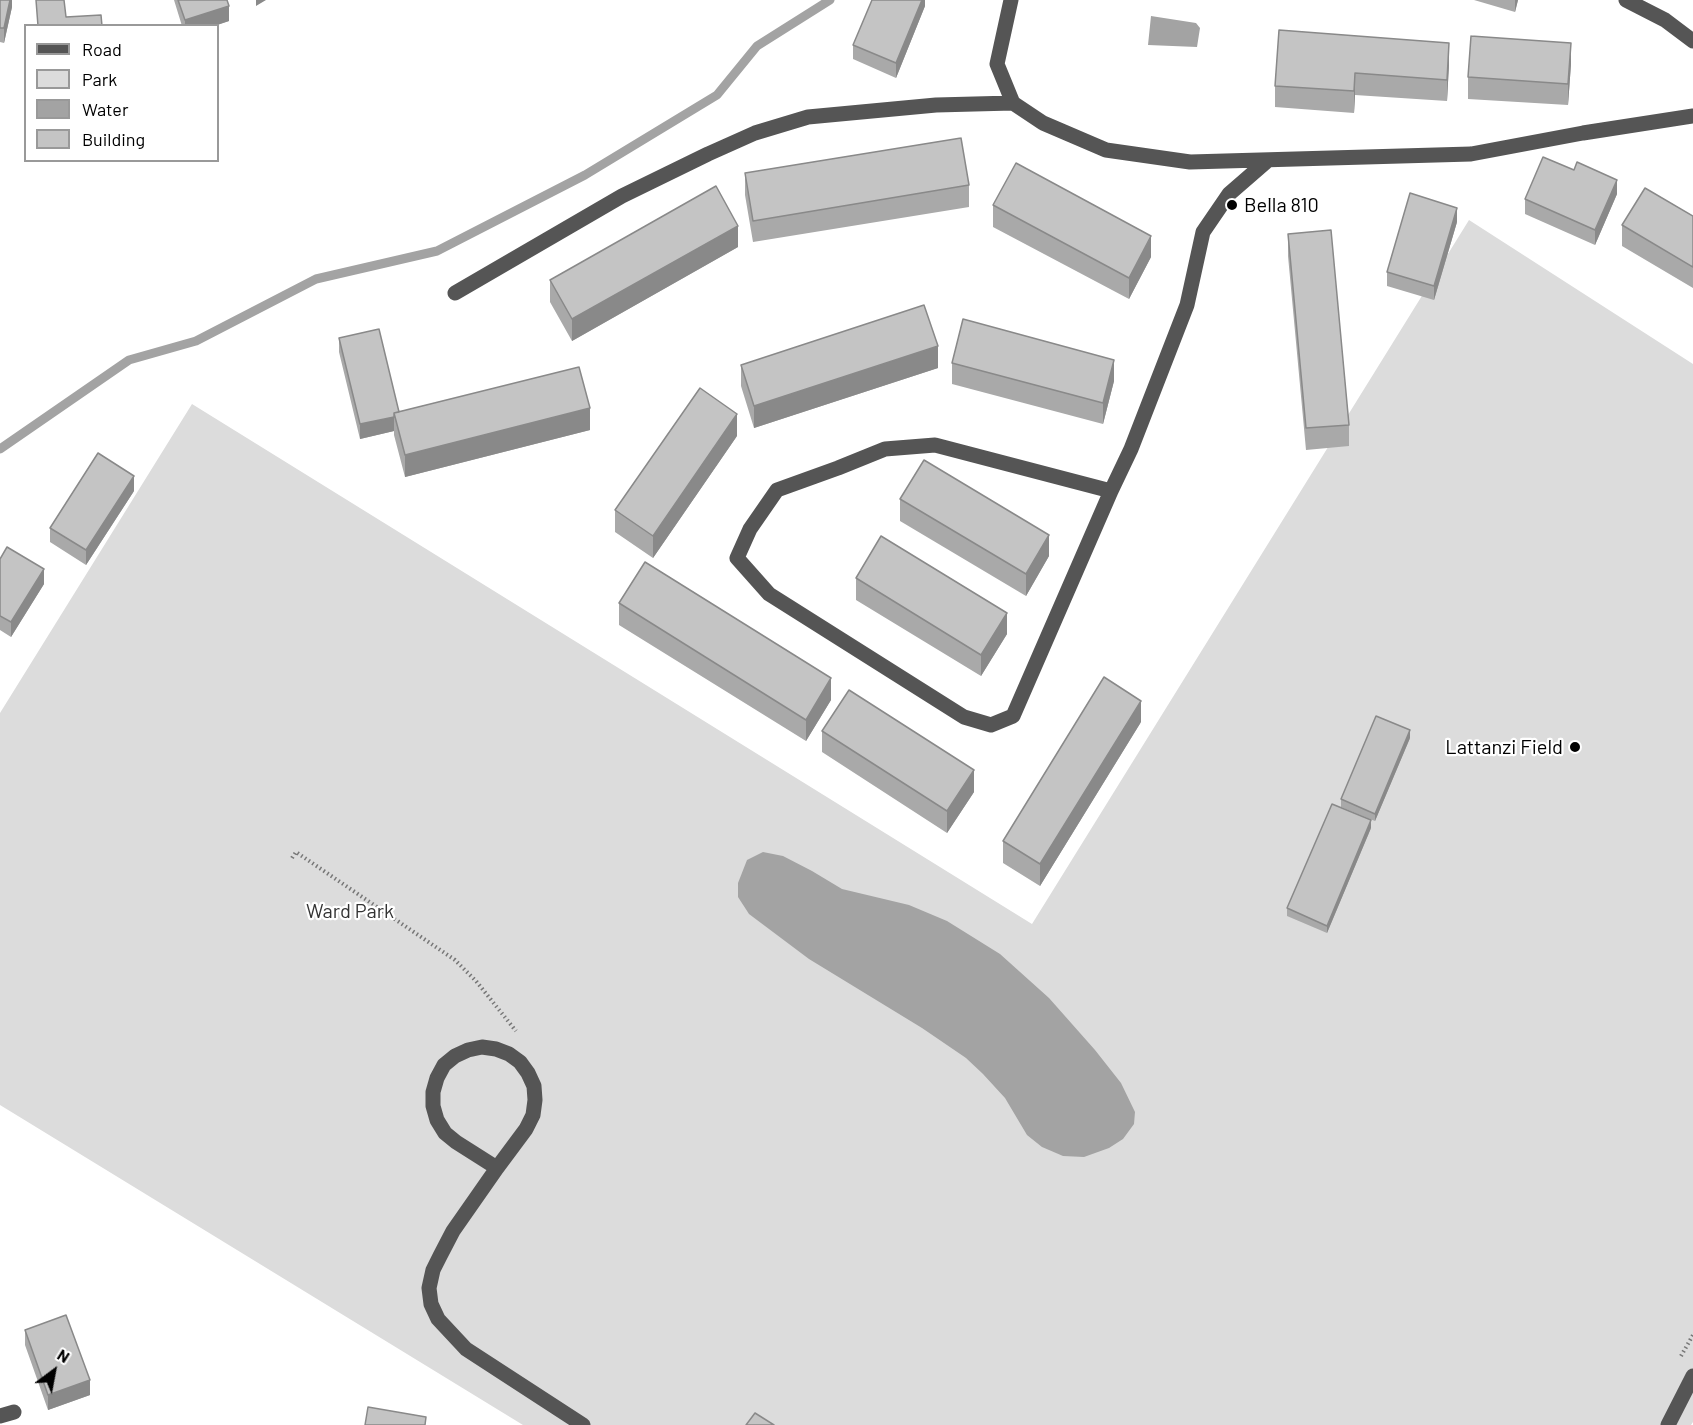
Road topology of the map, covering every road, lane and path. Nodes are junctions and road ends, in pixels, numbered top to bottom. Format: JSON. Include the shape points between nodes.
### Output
{"nodes":[{"id":1,"x":1011,"y":0,"type":"edge"},
{"id":2,"x":1626,"y":0,"type":"edge"},
{"id":3,"x":1693,"y":41,"type":"edge"},
{"id":4,"x":1013,"y":103,"type":"junction"},
{"id":5,"x":1693,"y":116,"type":"edge"},
{"id":6,"x":1267,"y":161,"type":"junction"},
{"id":7,"x":455,"y":293,"type":"dead end"},
{"id":8,"x":1111,"y":491,"type":"junction"},
{"id":9,"x":292,"y":858,"type":"dead end"},
{"id":10,"x":509,"y":1054,"type":"junction"},
{"id":11,"x":497,"y":1168,"type":"junction"},
{"id":12,"x":1693,"y":1376,"type":"edge"},
{"id":13,"x":583,"y":1425,"type":"edge"},
{"id":14,"x":1668,"y":1425,"type":"edge"}],
"edges":[{"from":1,"to":4,"type":"street","via":[[997,64]]},
{"from":2,"to":3,"type":"street","via":[[1665,20]]},
{"from":4,"to":6,"type":"street","via":[[1042,123],[1106,150],[1190,162]]},
{"from":4,"to":7,"type":"street","via":[[936,105],[808,117],[756,133],[622,196]]},
{"from":5,"to":6,"type":"street","via":[[1471,154]]},
{"from":6,"to":8,"type":"street","via":[[1229,194],[1203,232],[1186,305]]},
{"from":8,"to":8,"type":"street","via":[[1013,716],[991,725],[964,717],[769,594],[737,558],[750,529],[777,490],[885,449],[935,445]]},
{"from":9,"to":10,"type":"path","via":[[296,852],[466,969],[520,1036]]},
{"from":10,"to":11,"type":"street","via":[[528,1073],[535,1100],[526,1129]]},
{"from":10,"to":11,"type":"street","via":[[482,1047],[455,1056],[444,1065],[433,1092],[437,1120],[445,1133]]},
{"from":11,"to":13,"type":"street","via":[[453,1231],[433,1270],[431,1304],[438,1319],[466,1349]]},
{"from":12,"to":14,"type":"street"}]}
